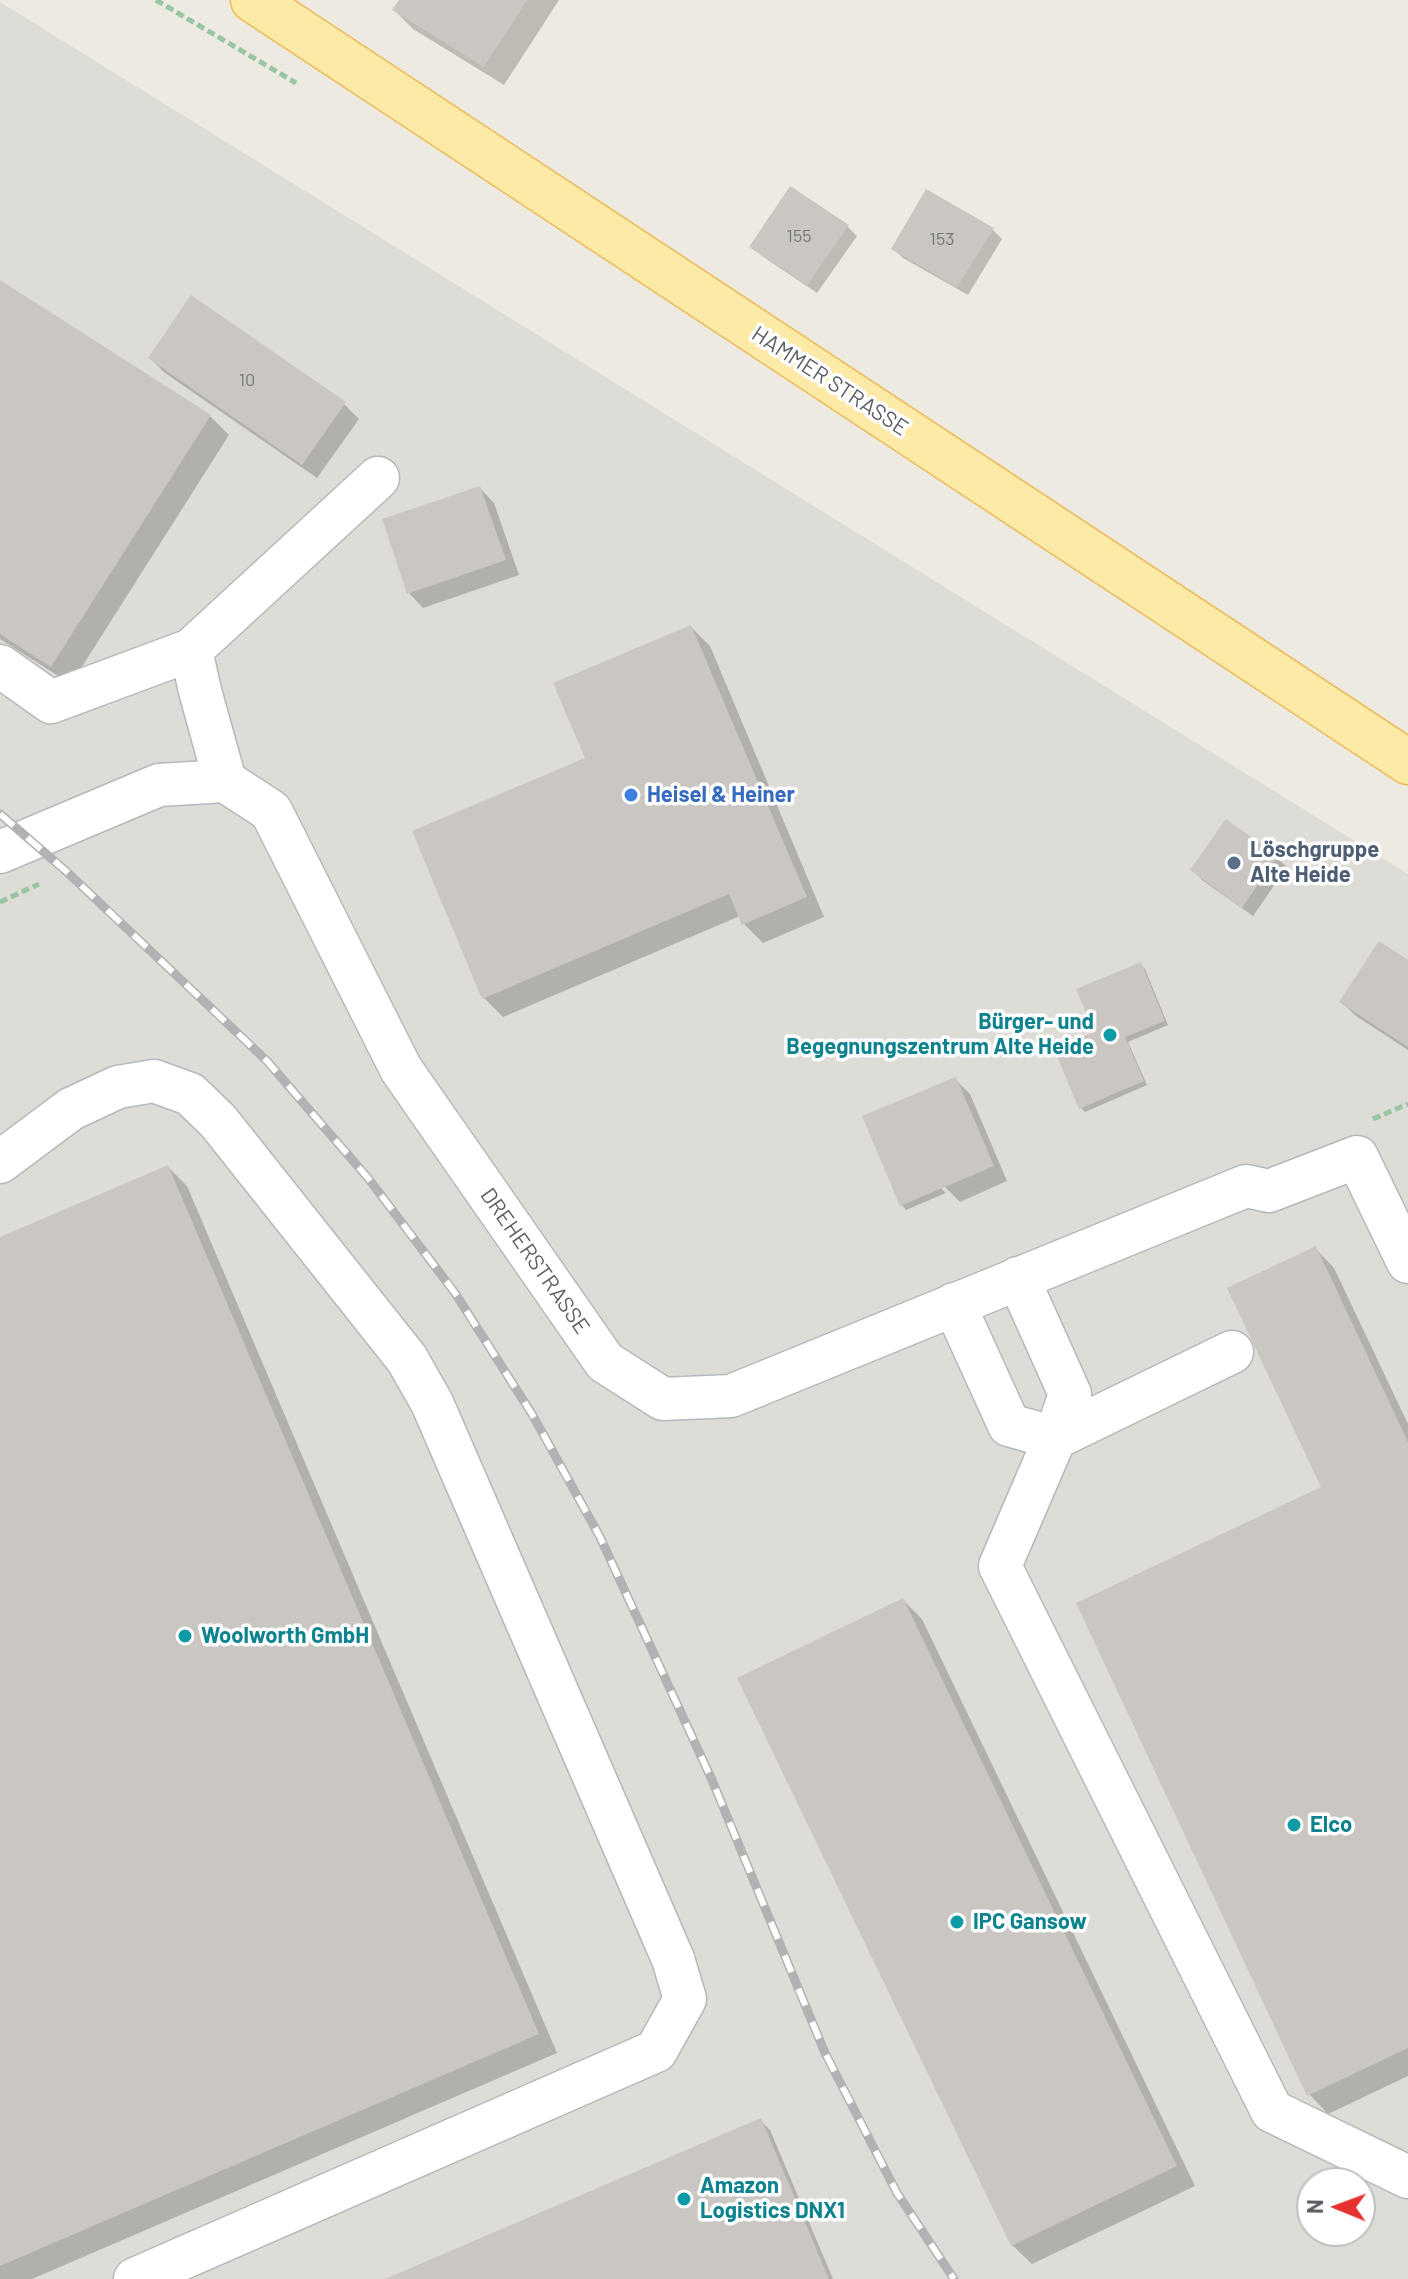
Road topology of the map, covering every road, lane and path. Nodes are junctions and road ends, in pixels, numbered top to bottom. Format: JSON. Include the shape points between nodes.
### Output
{"nodes":[{"id":1,"x":253,"y":0,"type":"edge"},
{"id":2,"x":378,"y":478,"type":"dead end"},
{"id":3,"x":191,"y":650,"type":"junction"},
{"id":4,"x":0,"y":666,"type":"edge"},
{"id":5,"x":1408,"y":762,"type":"edge"},
{"id":6,"x":225,"y":781,"type":"junction"},
{"id":7,"x":0,"y":852,"type":"edge"},
{"id":8,"x":0,"y":1162,"type":"edge"},
{"id":9,"x":1408,"y":1262,"type":"edge"},
{"id":10,"x":1018,"y":1278,"type":"junction"},
{"id":11,"x":954,"y":1304,"type":"junction"},
{"id":12,"x":1232,"y":1352,"type":"dead end"},
{"id":13,"x":1055,"y":1438,"type":"junction"},
{"id":14,"x":1408,"y":2177,"type":"edge"},
{"id":15,"x":135,"y":2279,"type":"edge"}],
"edges":[{"from":1,"to":5,"type":"main road","name":"HAMMER STRASSE"},
{"from":2,"to":3,"type":"street"},
{"from":3,"to":4,"type":"street","via":[[51,702]]},
{"from":3,"to":6,"type":"street"},
{"from":6,"to":7,"type":"street","via":[[159,785]]},
{"from":6,"to":11,"type":"street","name":"DREHERSTRASSE","via":[[271,811],[401,1069],[605,1362],[663,1399],[731,1396]]},
{"from":8,"to":15,"type":"street","via":[[71,1109],[118,1087],[154,1081],[190,1094],[218,1121],[407,1359],[432,1403],[673,1959],[685,1999],[656,2051]]},
{"from":9,"to":10,"type":"street","name":"DREHERSTRASSE","via":[[1357,1157],[1269,1191],[1246,1186]]},
{"from":10,"to":11,"type":"street","name":"DREHERSTRASSE"},
{"from":10,"to":13,"type":"street","via":[[1070,1394]]},
{"from":11,"to":13,"type":"street","via":[[1009,1425]]},
{"from":12,"to":13,"type":"street"},
{"from":13,"to":14,"type":"street","via":[[1000,1566],[1272,2111]]}]}
